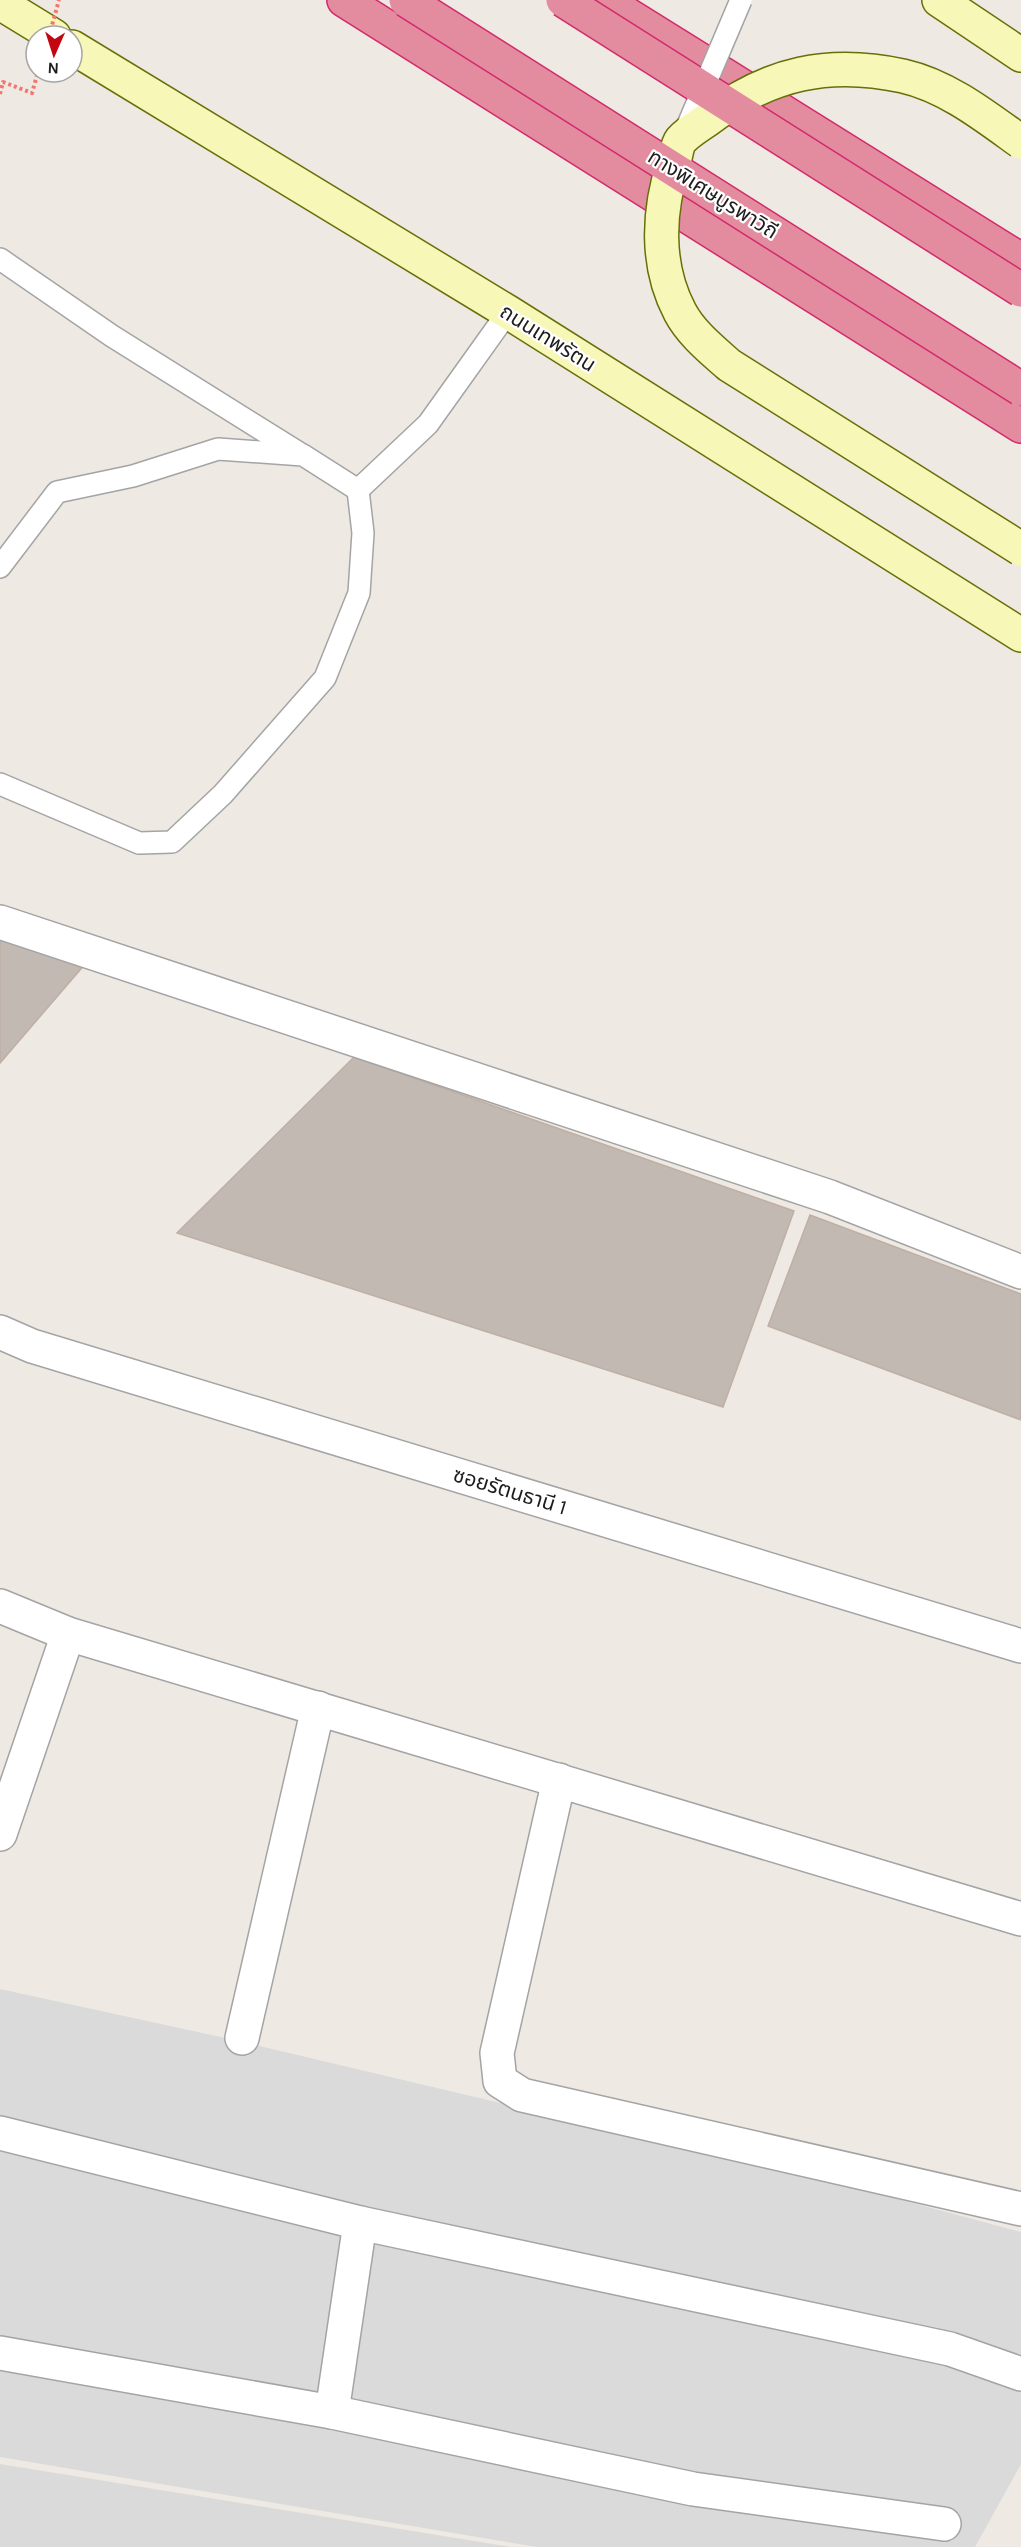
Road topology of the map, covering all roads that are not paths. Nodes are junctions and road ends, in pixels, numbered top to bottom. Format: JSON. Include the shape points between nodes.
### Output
{"nodes":[{"id":1,"x":344,"y":0,"type":"edge"},
{"id":2,"x":406,"y":0,"type":"edge"},
{"id":3,"x":563,"y":0,"type":"edge"},
{"id":4,"x":604,"y":0,"type":"edge"},
{"id":5,"x":741,"y":0,"type":"edge"},
{"id":6,"x":939,"y":0,"type":"edge"},
{"id":7,"x":0,"y":3,"type":"edge"},
{"id":8,"x":34,"y":24,"type":"edge"},
{"id":9,"x":84,"y":54,"type":"edge"},
{"id":10,"x":1021,"y":55,"type":"edge"},
{"id":11,"x":681,"y":140,"type":"junction"},
{"id":12,"x":1021,"y":142,"type":"edge"},
{"id":13,"x":0,"y":259,"type":"edge"},
{"id":14,"x":1021,"y":260,"type":"edge"},
{"id":15,"x":1021,"y":290,"type":"edge"},
{"id":16,"x":508,"y":312,"type":"junction"},
{"id":17,"x":1021,"y":389,"type":"edge"},
{"id":18,"x":1021,"y":426,"type":"edge"},
{"id":19,"x":303,"y":455,"type":"junction"},
{"id":20,"x":358,"y":490,"type":"junction"},
{"id":21,"x":1021,"y":549,"type":"edge"},
{"id":22,"x":0,"y":567,"type":"edge"},
{"id":23,"x":1021,"y":635,"type":"edge"},
{"id":24,"x":0,"y":784,"type":"edge"},
{"id":25,"x":0,"y":922,"type":"edge"},
{"id":26,"x":1021,"y":1272,"type":"edge"},
{"id":27,"x":0,"y":1332,"type":"edge"},
{"id":28,"x":0,"y":1606,"type":"edge"},
{"id":29,"x":68,"y":1634,"type":"junction"},
{"id":30,"x":1021,"y":1646,"type":"edge"},
{"id":31,"x":318,"y":1708,"type":"junction"},
{"id":32,"x":559,"y":1780,"type":"junction"},
{"id":33,"x":0,"y":1833,"type":"edge"},
{"id":34,"x":1021,"y":1919,"type":"edge"},
{"id":35,"x":242,"y":2038,"type":"dead end"},
{"id":36,"x":0,"y":2133,"type":"edge"},
{"id":37,"x":1021,"y":2209,"type":"edge"},
{"id":38,"x":360,"y":2223,"type":"junction"},
{"id":39,"x":0,"y":2353,"type":"edge"},
{"id":40,"x":1021,"y":2374,"type":"edge"},
{"id":41,"x":332,"y":2412,"type":"junction"},
{"id":42,"x":944,"y":2524,"type":"dead end"}],
"edges":[{"from":1,"to":18,"type":"highway"},
{"from":2,"to":17,"type":"highway","name":"ทางพิเศษบูรพาวิถี","bridge":true},
{"from":3,"to":15,"type":"highway","bridge":true},
{"from":4,"to":14,"type":"highway"},
{"from":5,"to":11,"type":"lane","bridge":true},
{"from":6,"to":10,"type":"main road"},
{"from":7,"to":8,"type":"main road"},
{"from":9,"to":16,"type":"main road","name":"ถนนเทพรัตน"},
{"from":11,"to":12,"type":"main road","bridge":true,"via":[[732,101],[760,86],[790,75],[867,71],[895,75],[943,91]]},
{"from":11,"to":21,"type":"main road","bridge":true,"via":[[666,184],[662,247],[667,280],[680,312],[699,338],[738,371]]},
{"from":13,"to":19,"type":"lane","via":[[112,336]]},
{"from":16,"to":20,"type":"lane","via":[[428,424]]},
{"from":16,"to":23,"type":"main road","name":"ถนนเทพรัตน"},
{"from":19,"to":20,"type":"lane"},
{"from":19,"to":22,"type":"lane","via":[[218,449],[133,476],[57,492]]},
{"from":20,"to":24,"type":"lane","via":[[363,532],[359,592],[325,678],[223,794],[172,842],[139,843]]},
{"from":25,"to":26,"type":"street","via":[[830,1197]]},
{"from":27,"to":30,"type":"street","name":"ซอยรัตนธานี 1","via":[[32,1346]]},
{"from":28,"to":29,"type":"street"},
{"from":29,"to":31,"type":"street"},
{"from":29,"to":33,"type":"street"},
{"from":31,"to":32,"type":"street"},
{"from":31,"to":35,"type":"street"},
{"from":32,"to":34,"type":"street"},
{"from":32,"to":37,"type":"street","via":[[497,2053],[500,2081],[522,2095]]},
{"from":36,"to":38,"type":"street"},
{"from":38,"to":40,"type":"street","via":[[950,2349]]},
{"from":38,"to":41,"type":"street"},
{"from":39,"to":41,"type":"street"},
{"from":41,"to":42,"type":"street","via":[[693,2488]]}]}
